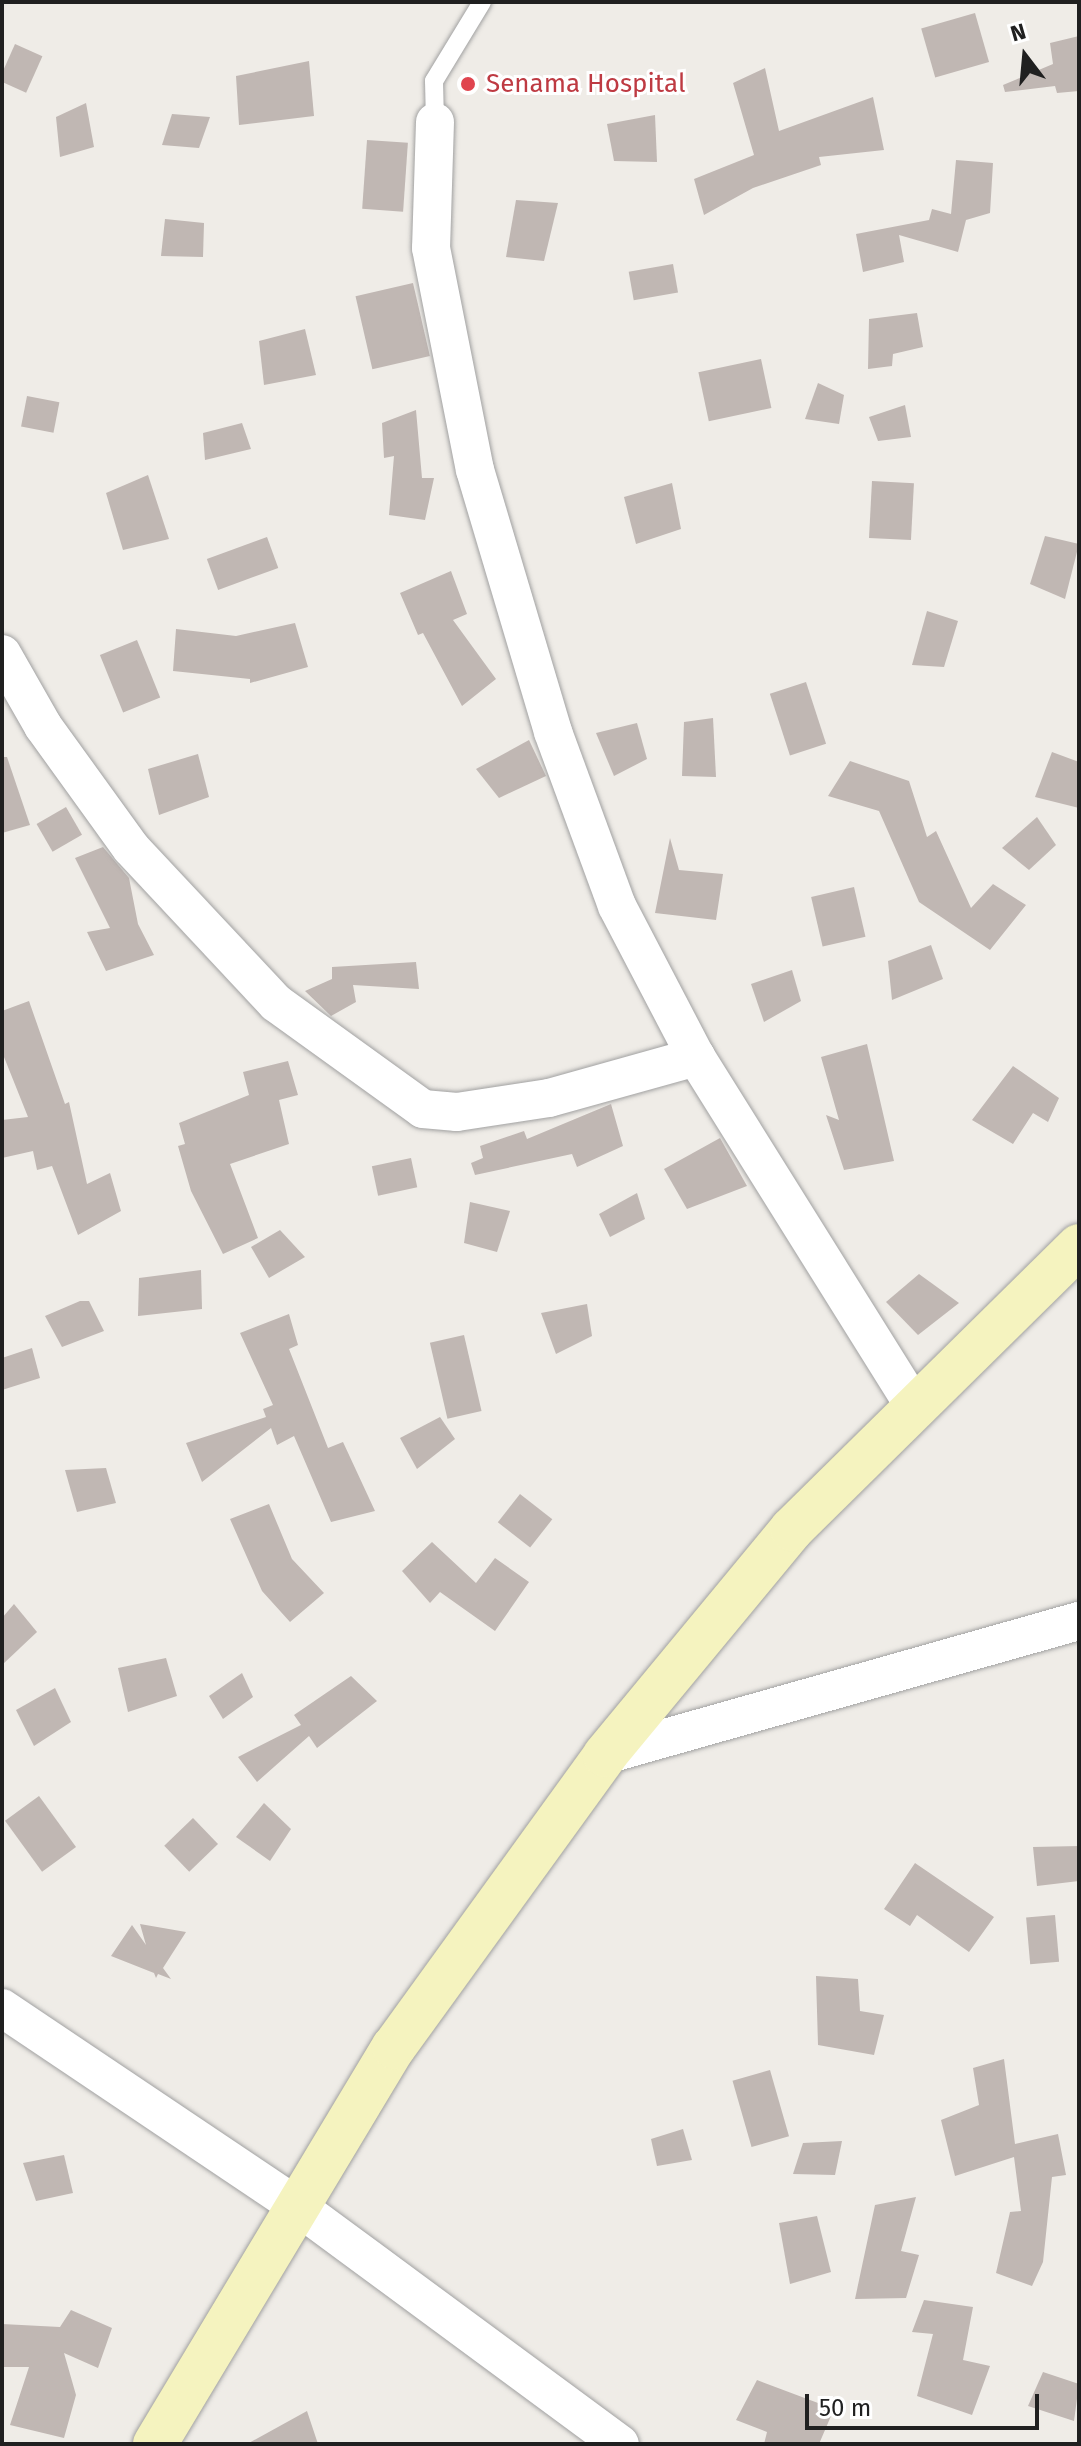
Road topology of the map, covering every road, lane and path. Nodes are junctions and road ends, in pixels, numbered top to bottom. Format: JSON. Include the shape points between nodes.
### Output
{"nodes":[{"id":1,"x":482,"y":2,"type":"edge"},
{"id":2,"x":435,"y":122,"type":"joint"},
{"id":3,"x":2,"y":654,"type":"edge"},
{"id":4,"x":696,"y":1057,"type":"junction"},
{"id":5,"x":1079,"y":1246,"type":"edge"},
{"id":6,"x":915,"y":1408,"type":"junction"},
{"id":7,"x":1079,"y":1621,"type":"edge"},
{"id":8,"x":605,"y":1755,"type":"junction"},
{"id":9,"x":2,"y":2008,"type":"edge"},
{"id":10,"x":297,"y":2206,"type":"junction"},
{"id":11,"x":155,"y":2444,"type":"edge"},
{"id":12,"x":620,"y":2444,"type":"edge"}],
"edges":[{"from":1,"to":2,"type":"lane","via":[[434,81]]},
{"from":2,"to":4,"type":"street","via":[[431,248],[475,470],[553,732],[617,906]]},
{"from":3,"to":4,"type":"street","via":[[43,726],[131,848],[276,1003],[423,1109],[457,1112],[549,1098]]},
{"from":4,"to":6,"type":"street"},
{"from":5,"to":6,"type":"street"},
{"from":6,"to":8,"type":"street","via":[[792,1529]]},
{"from":7,"to":8,"type":"street"},
{"from":8,"to":10,"type":"street","via":[[394,2047]]},
{"from":9,"to":10,"type":"street"},
{"from":10,"to":11,"type":"street"},
{"from":10,"to":12,"type":"street"}]}
